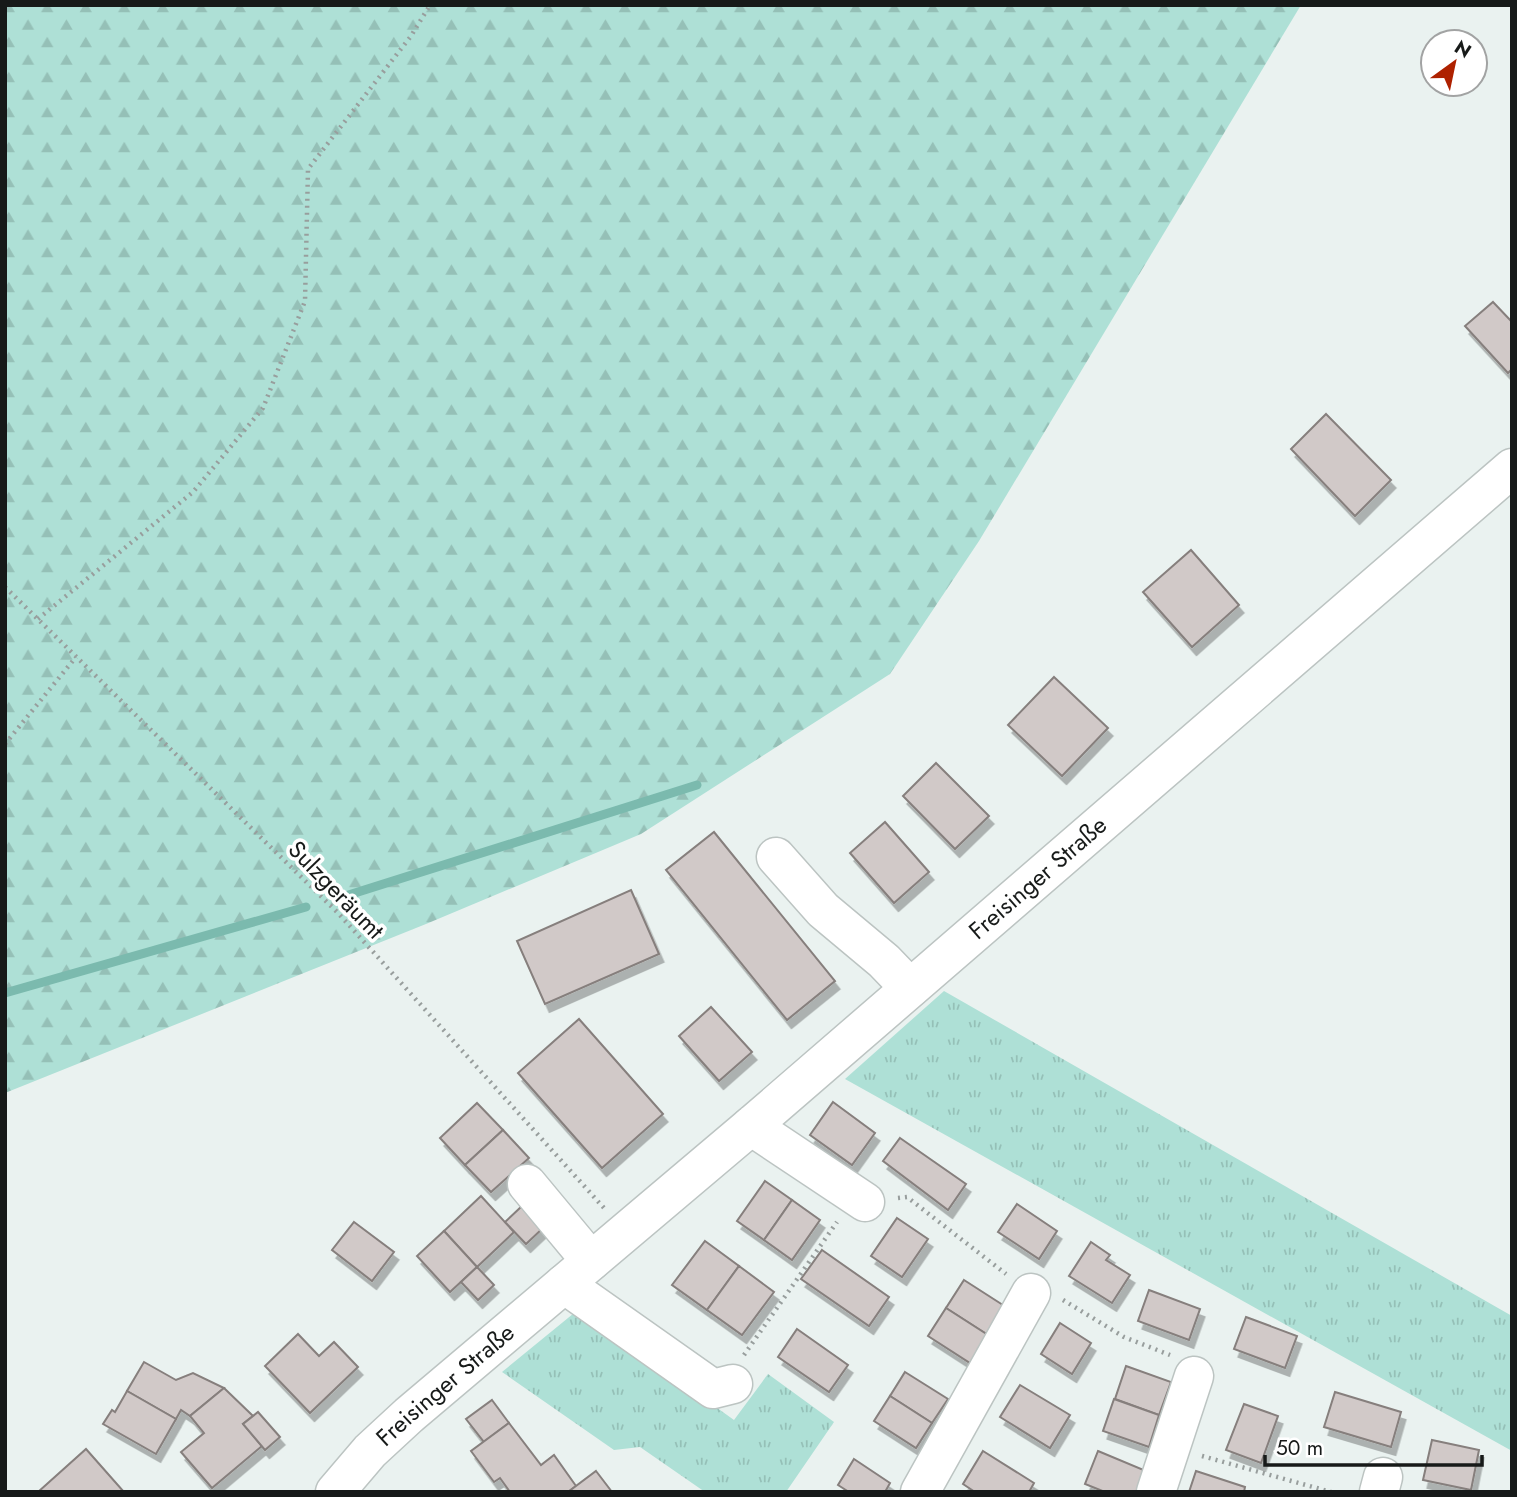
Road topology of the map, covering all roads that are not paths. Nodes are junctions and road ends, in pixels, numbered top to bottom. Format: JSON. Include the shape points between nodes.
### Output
{"nodes":[{"id":1,"x":1512,"y":468,"type":"edge"},
{"id":2,"x":776,"y":857,"type":"dead end"},
{"id":3,"x":910,"y":988,"type":"junction"},
{"id":4,"x":751,"y":1126,"type":"junction"},
{"id":5,"x":527,"y":1184,"type":"dead end"},
{"id":6,"x":860,"y":1199,"type":"road end"},
{"id":7,"x":578,"y":1273,"type":"junction"},
{"id":8,"x":1031,"y":1293,"type":"road end"},
{"id":9,"x":1194,"y":1376,"type":"road end"},
{"id":10,"x":733,"y":1384,"type":"road end"},
{"id":11,"x":335,"y":1492,"type":"edge"},
{"id":12,"x":920,"y":1492,"type":"edge"},
{"id":13,"x":1156,"y":1492,"type":"edge"}],
"edges":[{"from":1,"to":3,"type":"street","name":"Freisinger Straße"},
{"from":2,"to":3,"type":"street","via":[[823,910]]},
{"from":3,"to":4,"type":"street","name":"Freisinger Straße"},
{"from":4,"to":6,"type":"street"},
{"from":4,"to":7,"type":"street","name":"Freisinger Straße"},
{"from":5,"to":7,"type":"street"},
{"from":7,"to":10,"type":"street","via":[[713,1388]]},
{"from":7,"to":11,"type":"street","name":"Freisinger Straße","via":[[399,1424]]},
{"from":8,"to":12,"type":"street"},
{"from":9,"to":13,"type":"street"}]}
